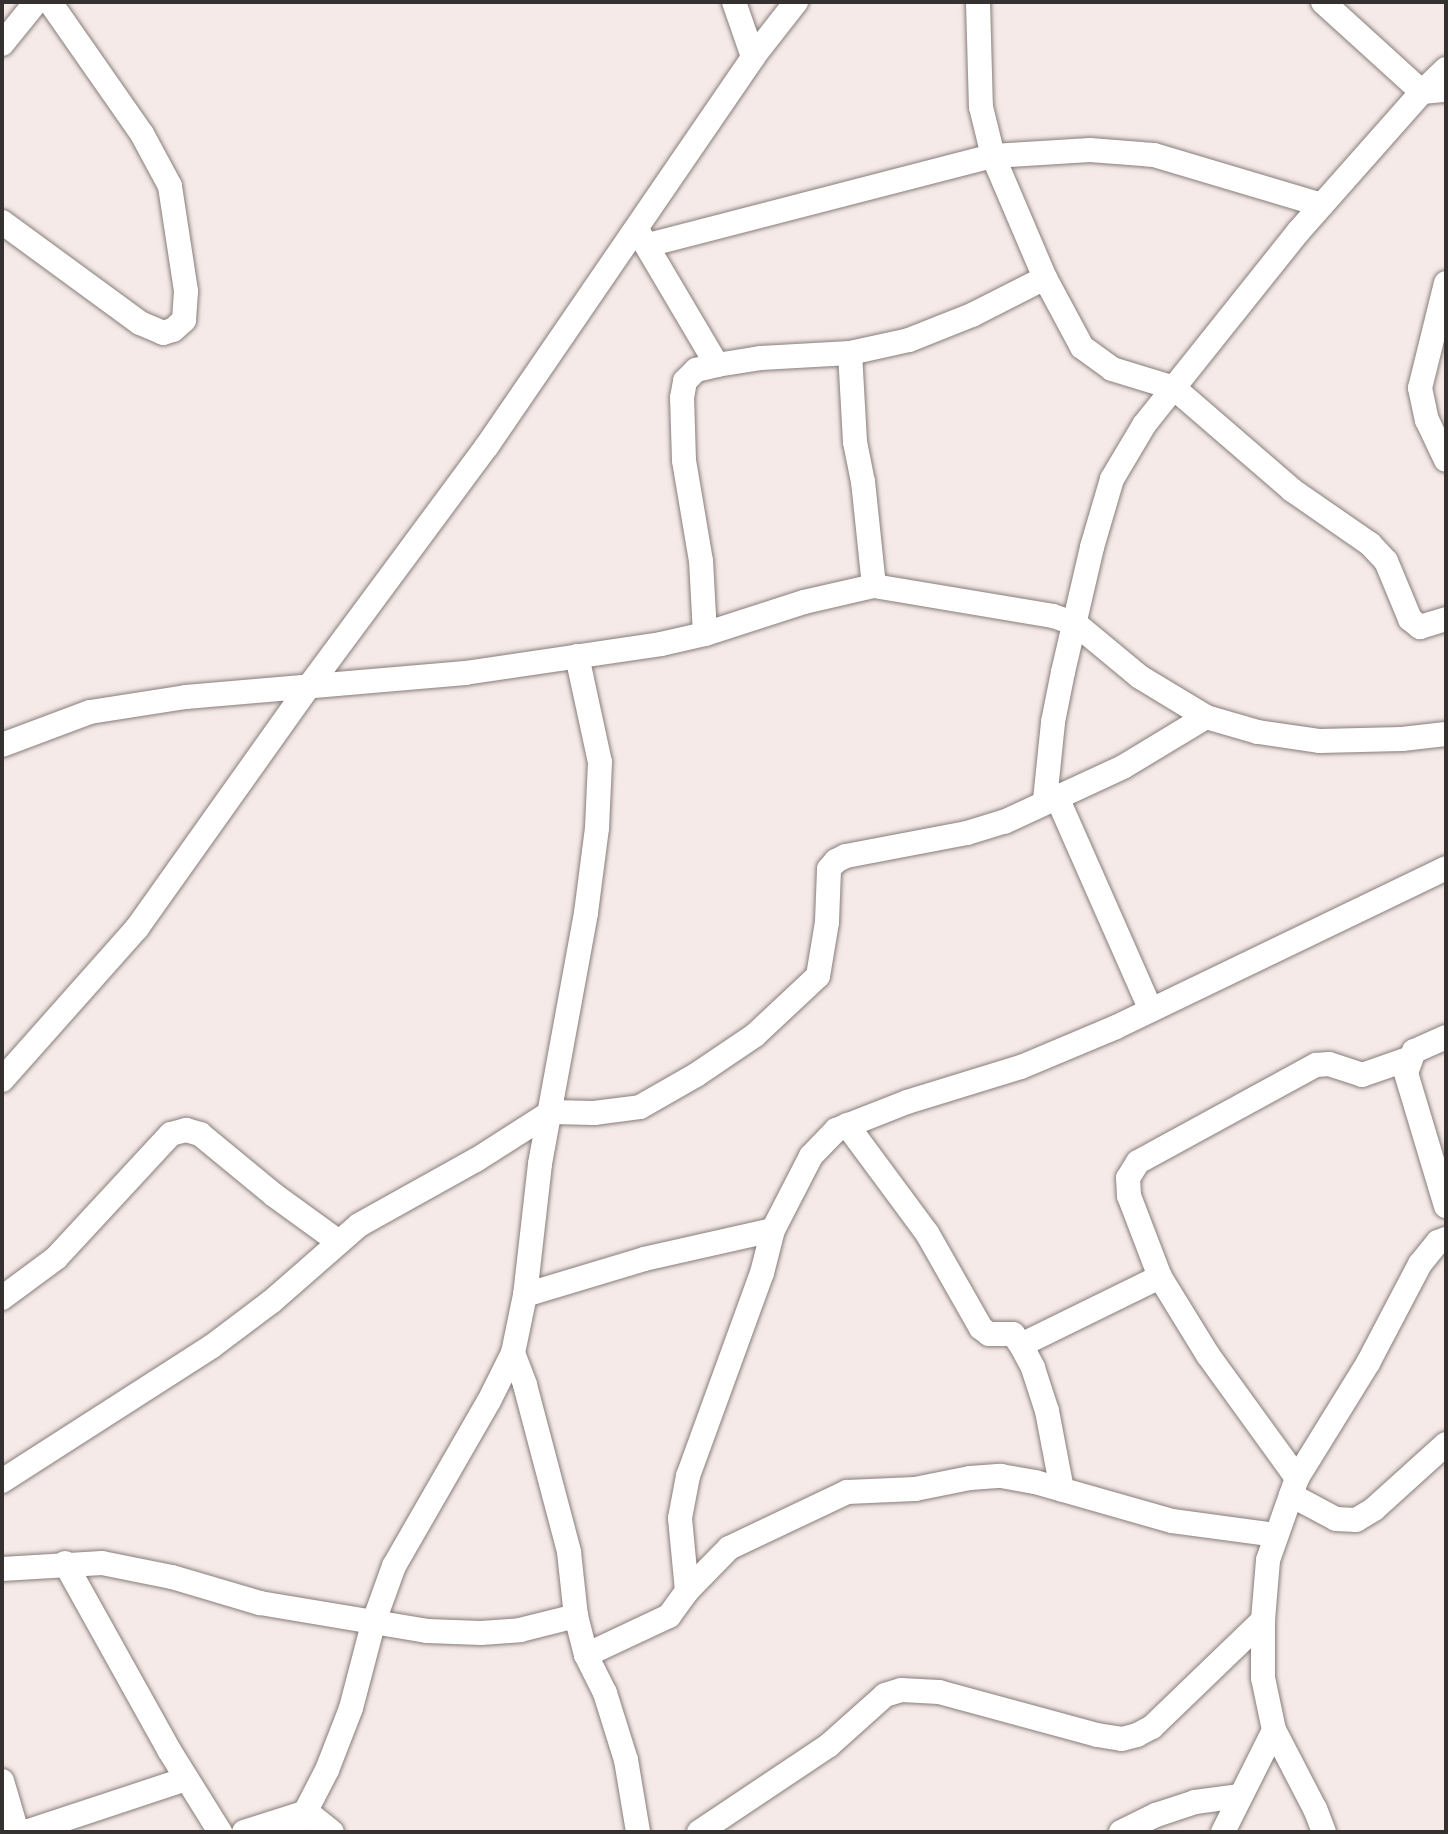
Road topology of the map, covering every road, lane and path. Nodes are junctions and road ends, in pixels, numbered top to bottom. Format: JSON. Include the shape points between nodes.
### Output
{"nodes":[{"id":1,"x":36,"y":2,"type":"edge"},
{"id":2,"x":50,"y":2,"type":"edge"},
{"id":3,"x":734,"y":2,"type":"edge"},
{"id":4,"x":796,"y":2,"type":"edge"},
{"id":5,"x":978,"y":2,"type":"edge"},
{"id":6,"x":1323,"y":2,"type":"edge"},
{"id":7,"x":2,"y":44,"type":"edge"},
{"id":8,"x":753,"y":57,"type":"junction"},
{"id":9,"x":1446,"y":69,"type":"edge"},
{"id":10,"x":1434,"y":92,"type":"edge"},
{"id":11,"x":993,"y":156,"type":"junction"},
{"id":12,"x":1322,"y":205,"type":"junction"},
{"id":13,"x":2,"y":222,"type":"edge"},
{"id":14,"x":642,"y":238,"type":"junction"},
{"id":15,"x":1045,"y":278,"type":"junction"},
{"id":16,"x":1446,"y":283,"type":"edge"},
{"id":17,"x":850,"y":354,"type":"junction"},
{"id":18,"x":716,"y":365,"type":"junction"},
{"id":19,"x":1174,"y":388,"type":"junction"},
{"id":20,"x":1446,"y":460,"type":"edge"},
{"id":21,"x":874,"y":586,"type":"junction"},
{"id":22,"x":1446,"y":620,"type":"edge"},
{"id":23,"x":1076,"y":624,"type":"junction"},
{"id":24,"x":705,"y":634,"type":"junction"},
{"id":25,"x":577,"y":656,"type":"junction"},
{"id":26,"x":310,"y":685,"type":"junction"},
{"id":27,"x":1206,"y":717,"type":"junction"},
{"id":28,"x":1446,"y":734,"type":"edge"},
{"id":29,"x":2,"y":744,"type":"edge"},
{"id":30,"x":1051,"y":798,"type":"junction"},
{"id":31,"x":1446,"y":868,"type":"edge"},
{"id":32,"x":1152,"y":1010,"type":"junction"},
{"id":33,"x":1446,"y":1037,"type":"edge"},
{"id":34,"x":1408,"y":1059,"type":"junction"},
{"id":35,"x":2,"y":1080,"type":"edge"},
{"id":36,"x":551,"y":1112,"type":"junction"},
{"id":37,"x":847,"y":1125,"type":"junction"},
{"id":38,"x":1446,"y":1206,"type":"edge"},
{"id":39,"x":773,"y":1230,"type":"junction"},
{"id":40,"x":1446,"y":1239,"type":"edge"},
{"id":41,"x":339,"y":1242,"type":"junction"},
{"id":42,"x":1160,"y":1277,"type":"junction"},
{"id":43,"x":525,"y":1295,"type":"junction"},
{"id":44,"x":2,"y":1298,"type":"edge"},
{"id":45,"x":1021,"y":1345,"type":"junction"},
{"id":46,"x":513,"y":1353,"type":"junction"},
{"id":47,"x":1446,"y":1444,"type":"edge"},
{"id":48,"x":2,"y":1481,"type":"edge"},
{"id":49,"x":1294,"y":1487,"type":"junction"},
{"id":50,"x":1062,"y":1490,"type":"junction"},
{"id":51,"x":1275,"y":1535,"type":"junction"},
{"id":52,"x":65,"y":1563,"type":"junction"},
{"id":53,"x":2,"y":1569,"type":"edge"},
{"id":54,"x":687,"y":1591,"type":"junction"},
{"id":55,"x":576,"y":1615,"type":"junction"},
{"id":56,"x":1263,"y":1620,"type":"junction"},
{"id":57,"x":373,"y":1623,"type":"junction"},
{"id":58,"x":586,"y":1656,"type":"junction"},
{"id":59,"x":1274,"y":1730,"type":"junction"},
{"id":60,"x":186,"y":1779,"type":"junction"},
{"id":61,"x":2,"y":1781,"type":"edge"},
{"id":62,"x":1239,"y":1797,"type":"junction"},
{"id":63,"x":301,"y":1822,"type":"edge"},
{"id":64,"x":17,"y":1832,"type":"edge"},
{"id":65,"x":26,"y":1832,"type":"edge"},
{"id":66,"x":220,"y":1832,"type":"edge"},
{"id":67,"x":244,"y":1832,"type":"edge"},
{"id":68,"x":332,"y":1832,"type":"edge"},
{"id":69,"x":638,"y":1832,"type":"edge"},
{"id":70,"x":699,"y":1832,"type":"edge"},
{"id":71,"x":1121,"y":1832,"type":"edge"},
{"id":72,"x":1223,"y":1832,"type":"edge"},
{"id":73,"x":1324,"y":1832,"type":"edge"}],
"edges":[{"from":1,"to":7,"type":"street"},
{"from":2,"to":13,"type":"street","via":[[142,134],[170,186],[186,291],[184,320],[163,333],[140,323]]},
{"from":3,"to":8,"type":"street"},
{"from":4,"to":8,"type":"street"},
{"from":5,"to":11,"type":"street","via":[[981,107]]},
{"from":6,"to":10,"type":"street"},
{"from":8,"to":14,"type":"street"},
{"from":9,"to":10,"type":"street"},
{"from":10,"to":12,"type":"street"},
{"from":11,"to":12,"type":"street","via":[[1129,151]]},
{"from":11,"to":14,"type":"street"},
{"from":11,"to":15,"type":"street"},
{"from":12,"to":19,"type":"street"},
{"from":14,"to":18,"type":"street"},
{"from":14,"to":26,"type":"street"},
{"from":15,"to":17,"type":"street","via":[[909,340]]},
{"from":15,"to":19,"type":"street","via":[[1082,347],[1112,369]]},
{"from":16,"to":20,"type":"street","via":[[1420,388],[1427,419]]},
{"from":17,"to":18,"type":"street"},
{"from":17,"to":21,"type":"street","via":[[855,442]]},
{"from":18,"to":24,"type":"street","via":[[696,370],[685,381],[682,398],[684,460],[701,561]]},
{"from":19,"to":22,"type":"street","via":[[1292,490],[1370,544],[1386,561],[1410,619],[1420,627]]},
{"from":19,"to":23,"type":"street","via":[[1144,425],[1112,479]]},
{"from":21,"to":23,"type":"street","via":[[1053,616]]},
{"from":21,"to":24,"type":"street","via":[[804,602]]},
{"from":23,"to":27,"type":"street","via":[[1140,677]]},
{"from":23,"to":30,"type":"street","via":[[1053,722]]},
{"from":24,"to":25,"type":"street"},
{"from":25,"to":26,"type":"street","via":[[416,679]]},
{"from":25,"to":36,"type":"street","via":[[600,762],[597,828]]},
{"from":26,"to":29,"type":"street","via":[[90,712]]},
{"from":26,"to":35,"type":"street","via":[[137,928]]},
{"from":27,"to":28,"type":"street","via":[[1258,732],[1320,741]]},
{"from":27,"to":30,"type":"street","via":[[1123,767]]},
{"from":30,"to":32,"type":"street"},
{"from":30,"to":36,"type":"street","via":[[1004,822],[967,833],[836,861],[829,869],[818,976],[755,1035],[640,1107]]},
{"from":31,"to":32,"type":"street"},
{"from":32,"to":37,"type":"street","via":[[1021,1067]]},
{"from":33,"to":34,"type":"street","via":[[1414,1051]]},
{"from":34,"to":38,"type":"street","via":[[1406,1073]]},
{"from":34,"to":42,"type":"street","via":[[1362,1075],[1329,1064],[1316,1065],[1138,1162],[1128,1178],[1129,1196]]},
{"from":36,"to":41,"type":"street","via":[[359,1225]]},
{"from":36,"to":43,"type":"street"},
{"from":37,"to":39,"type":"street","via":[[811,1156]]},
{"from":37,"to":45,"type":"street","via":[[928,1233],[981,1328],[989,1334],[1013,1334]]},
{"from":39,"to":43,"type":"street","via":[[644,1259]]},
{"from":39,"to":54,"type":"street","via":[[762,1273],[688,1476],[680,1518]]},
{"from":40,"to":49,"type":"street","via":[[1420,1264]]},
{"from":41,"to":44,"type":"street","via":[[200,1133],[186,1130],[171,1134],[56,1258]]},
{"from":41,"to":48,"type":"street","via":[[211,1347]]},
{"from":42,"to":45,"type":"street"},
{"from":42,"to":49,"type":"street"},
{"from":43,"to":46,"type":"street"},
{"from":45,"to":50,"type":"street","via":[[1047,1411]]},
{"from":46,"to":55,"type":"street","via":[[569,1552]]},
{"from":46,"to":57,"type":"street","via":[[413,1528]]},
{"from":47,"to":49,"type":"street","via":[[1356,1520],[1336,1520]]},
{"from":49,"to":51,"type":"street"},
{"from":50,"to":51,"type":"street","via":[[1172,1521]]},
{"from":50,"to":54,"type":"street","via":[[1001,1476],[915,1489],[847,1492],[729,1548]]},
{"from":51,"to":56,"type":"street"},
{"from":52,"to":53,"type":"street"},
{"from":52,"to":57,"type":"street","via":[[142,1570],[260,1602]]},
{"from":52,"to":60,"type":"street"},
{"from":54,"to":58,"type":"street","via":[[669,1616]]},
{"from":55,"to":57,"type":"street","via":[[520,1630],[481,1633]]},
{"from":55,"to":58,"type":"street"},
{"from":56,"to":59,"type":"street","via":[[1263,1678]]},
{"from":56,"to":70,"type":"street","via":[[1152,1727],[1137,1735],[1122,1739],[1097,1735],[939,1692],[901,1690],[885,1696],[828,1746]]},
{"from":57,"to":63,"type":"street","via":[[351,1708]]},
{"from":58,"to":69,"type":"street","via":[[606,1693],[626,1760]]},
{"from":59,"to":62,"type":"street"},
{"from":59,"to":73,"type":"street"},
{"from":60,"to":65,"type":"street"},
{"from":60,"to":66,"type":"street"},
{"from":61,"to":64,"type":"street"},
{"from":62,"to":71,"type":"street","via":[[1195,1802]]},
{"from":62,"to":72,"type":"street"},
{"from":63,"to":67,"type":"street"},
{"from":63,"to":68,"type":"street"}]}
